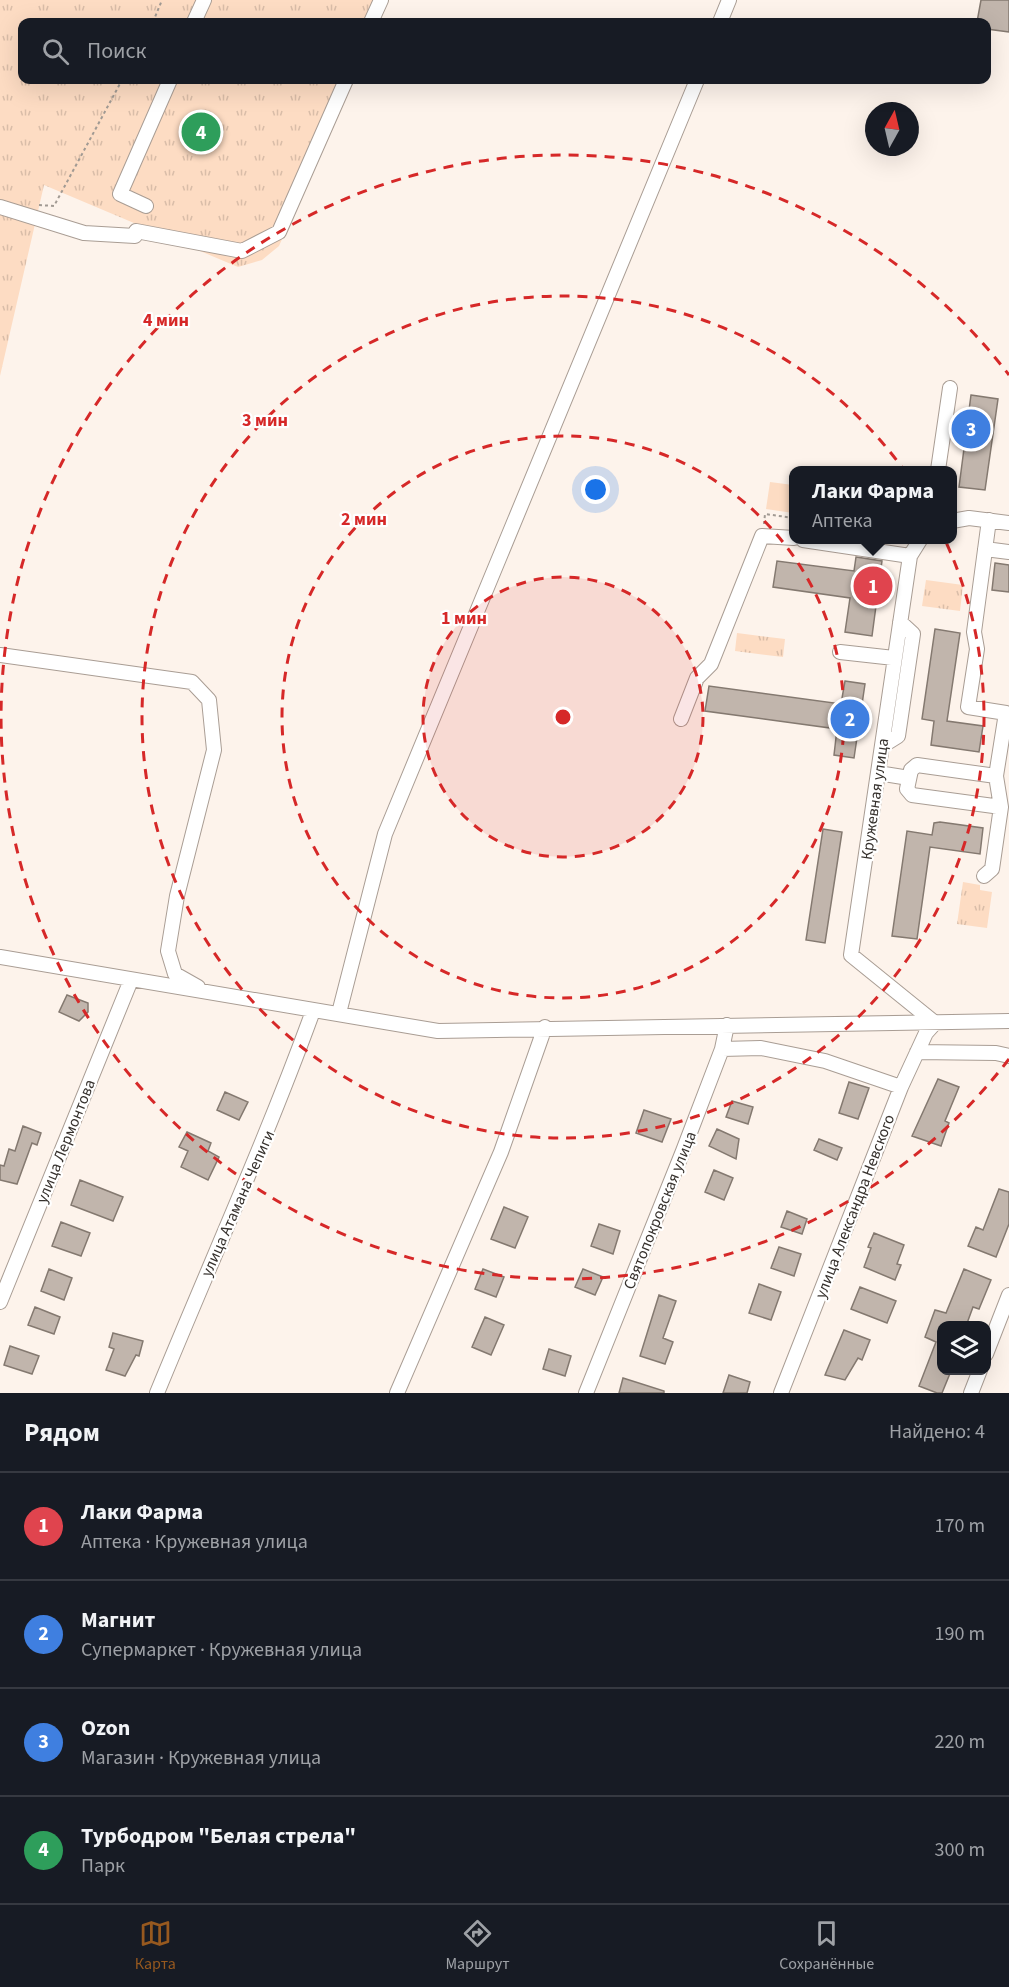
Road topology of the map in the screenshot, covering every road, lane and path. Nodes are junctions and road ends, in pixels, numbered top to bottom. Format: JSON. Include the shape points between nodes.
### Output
{"nodes":[{"id":1,"x":162,"y":0,"type":"edge"},
{"id":2,"x":204,"y":0,"type":"edge"},
{"id":3,"x":381,"y":0,"type":"edge"},
{"id":4,"x":729,"y":0,"type":"edge"},
{"id":5,"x":155,"y":18,"type":"edge"},
{"id":6,"x":196,"y":18,"type":"edge"},
{"id":7,"x":373,"y":18,"type":"edge"},
{"id":8,"x":722,"y":18,"type":"edge"},
{"id":9,"x":120,"y":84,"type":"edge"},
{"id":10,"x":168,"y":84,"type":"edge"},
{"id":11,"x":344,"y":84,"type":"edge"},
{"id":12,"x":695,"y":84,"type":"edge"},
{"id":13,"x":33,"y":205,"type":"dead end"},
{"id":14,"x":146,"y":206,"type":"dead end"},
{"id":15,"x":0,"y":207,"type":"edge"},
{"id":16,"x":950,"y":388,"type":"dead end"},
{"id":17,"x":939,"y":466,"type":"edge"},
{"id":18,"x":789,"y":517,"type":"edge"},
{"id":19,"x":957,"y":520,"type":"edge"},
{"id":20,"x":989,"y":520,"type":"junction"},
{"id":21,"x":1009,"y":523,"type":"edge"},
{"id":22,"x":762,"y":536,"type":"junction"},
{"id":23,"x":789,"y":538,"type":"edge"},
{"id":24,"x":830,"y":544,"type":"edge"},
{"id":25,"x":917,"y":544,"type":"edge"},
{"id":26,"x":985,"y":549,"type":"junction"},
{"id":27,"x":1009,"y":552,"type":"edge"},
{"id":28,"x":909,"y":556,"type":"junction"},
{"id":29,"x":900,"y":622,"type":"junction"},
{"id":30,"x":840,"y":652,"type":"dead end"},
{"id":31,"x":0,"y":655,"type":"edge"},
{"id":32,"x":894,"y":658,"type":"junction"},
{"id":33,"x":681,"y":719,"type":"dead end"},
{"id":34,"x":882,"y":746,"type":"junction"},
{"id":35,"x":878,"y":773,"type":"junction"},
{"id":36,"x":996,"y":776,"type":"junction"},
{"id":37,"x":909,"y":778,"type":"junction"},
{"id":38,"x":1000,"y":807,"type":"junction"},
{"id":39,"x":984,"y":876,"type":"dead end"},
{"id":40,"x":0,"y":957,"type":"edge"},
{"id":41,"x":130,"y":980,"type":"junction"},
{"id":42,"x":205,"y":991,"type":"junction"},
{"id":43,"x":313,"y":1011,"type":"junction"},
{"id":44,"x":339,"y":1013,"type":"junction"},
{"id":45,"x":1009,"y":1021,"type":"edge"},
{"id":46,"x":934,"y":1023,"type":"junction"},
{"id":47,"x":727,"y":1025,"type":"junction"},
{"id":48,"x":545,"y":1027,"type":"junction"},
{"id":49,"x":722,"y":1049,"type":"junction"},
{"id":50,"x":917,"y":1052,"type":"junction"},
{"id":51,"x":1009,"y":1056,"type":"edge"},
{"id":52,"x":901,"y":1087,"type":"junction"},
{"id":53,"x":1009,"y":1295,"type":"edge"},
{"id":54,"x":0,"y":1302,"type":"edge"},
{"id":55,"x":991,"y":1343,"type":"edge"},
{"id":56,"x":978,"y":1375,"type":"edge"},
{"id":57,"x":157,"y":1393,"type":"edge"},
{"id":58,"x":397,"y":1393,"type":"edge"},
{"id":59,"x":586,"y":1393,"type":"edge"},
{"id":60,"x":781,"y":1393,"type":"edge"},
{"id":61,"x":971,"y":1393,"type":"edge"}],
"edges":[{"from":1,"to":5,"type":"path"},
{"from":2,"to":6,"type":"street"},
{"from":3,"to":7,"type":"street"},
{"from":4,"to":8,"type":"street"},
{"from":9,"to":13,"type":"path","via":[[54,206]]},
{"from":10,"to":14,"type":"street","via":[[120,194]]},
{"from":11,"to":15,"type":"street","via":[[279,232],[242,251],[136,231],[135,236],[84,233]]},
{"from":12,"to":44,"type":"street","via":[[385,834]]},
{"from":16,"to":17,"type":"street"},
{"from":18,"to":22,"type":"path","via":[[765,514]]},
{"from":19,"to":20,"type":"street"},
{"from":20,"to":21,"type":"street"},
{"from":20,"to":26,"type":"street"},
{"from":22,"to":23,"type":"street"},
{"from":22,"to":33,"type":"street","via":[[711,664],[697,678]]},
{"from":24,"to":28,"type":"street"},
{"from":25,"to":28,"type":"street","name":"Кружевная улица"},
{"from":26,"to":27,"type":"street"},
{"from":26,"to":36,"type":"street","via":[[968,707],[1006,713]]},
{"from":28,"to":29,"type":"street","name":"Кружевная улица"},
{"from":29,"to":32,"type":"street","name":"Кружевная улица"},
{"from":29,"to":34,"type":"street","via":[[913,634],[910,657],[898,736]]},
{"from":30,"to":32,"type":"street"},
{"from":31,"to":42,"type":"street","via":[[192,682],[209,700],[214,750],[177,896],[168,951],[175,975]]},
{"from":32,"to":34,"type":"street","name":"Кружевная улица"},
{"from":34,"to":35,"type":"street","name":"Кружевная улица"},
{"from":35,"to":37,"type":"street"},
{"from":35,"to":46,"type":"street","name":"Кружевная улица","via":[[851,955]]},
{"from":36,"to":37,"type":"street","via":[[918,765],[910,770]]},
{"from":36,"to":38,"type":"street"},
{"from":37,"to":38,"type":"street","via":[[907,789],[912,795]]},
{"from":38,"to":39,"type":"street","via":[[992,869]]},
{"from":40,"to":41,"type":"street"},
{"from":41,"to":42,"type":"street"},
{"from":41,"to":54,"type":"street","name":"улица Лермонтова"},
{"from":42,"to":43,"type":"street"},
{"from":43,"to":44,"type":"street"},
{"from":43,"to":57,"type":"street","name":"улица Атамана Чепиги","via":[[271,1124]]},
{"from":44,"to":48,"type":"street","via":[[438,1031]]},
{"from":45,"to":46,"type":"street"},
{"from":46,"to":47,"type":"street"},
{"from":46,"to":50,"type":"street","name":"улица Александра Невского"},
{"from":47,"to":48,"type":"street"},
{"from":47,"to":49,"type":"street","name":"Святопокровская улица"},
{"from":48,"to":58,"type":"street","via":[[501,1152]]},
{"from":49,"to":52,"type":"street","via":[[761,1048],[825,1061]]},
{"from":49,"to":59,"type":"street","name":"Святопокровская улица"},
{"from":50,"to":51,"type":"street"},
{"from":50,"to":52,"type":"street","name":"улица Александра Невского"},
{"from":52,"to":60,"type":"street","name":"улица Александра Невского"},
{"from":53,"to":55,"type":"street"},
{"from":56,"to":61,"type":"street"}]}
